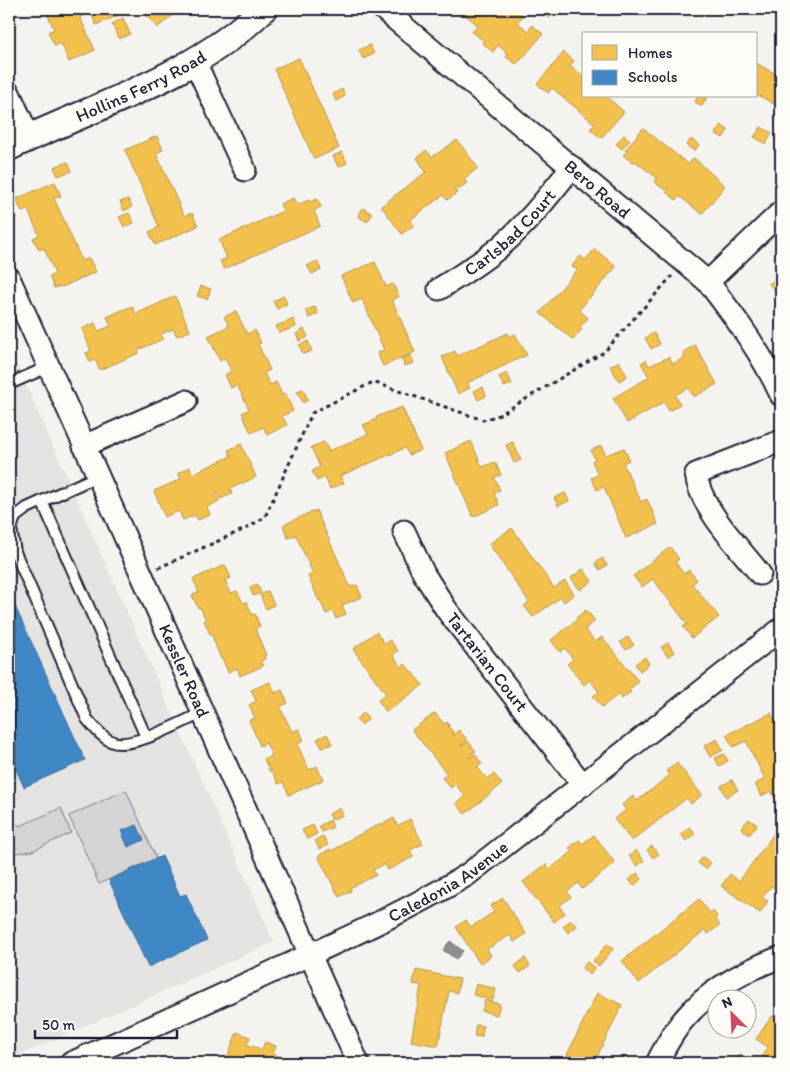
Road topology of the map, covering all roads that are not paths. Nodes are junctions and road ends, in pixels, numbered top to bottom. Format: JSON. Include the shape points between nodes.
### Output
{"nodes":[{"id":1,"x":263,"y":9,"type":"edge"},
{"id":2,"x":383,"y":9,"type":"edge"},
{"id":3,"x":194,"y":60,"type":"junction"},
{"id":4,"x":9,"y":93,"type":"edge"},
{"id":5,"x":19,"y":142,"type":"edge"},
{"id":6,"x":572,"y":167,"type":"junction"},
{"id":7,"x":245,"y":170,"type":"dead end"},
{"id":8,"x":781,"y":212,"type":"edge"},
{"id":9,"x":9,"y":278,"type":"edge"},
{"id":10,"x":708,"y":282,"type":"junction"},
{"id":11,"x":439,"y":289,"type":"dead end"},
{"id":12,"x":48,"y":367,"type":"junction"},
{"id":13,"x":9,"y":384,"type":"edge"},
{"id":14,"x":781,"y":396,"type":"edge"},
{"id":15,"x":186,"y":401,"type":"dead end"},
{"id":16,"x":781,"y":441,"type":"edge"},
{"id":17,"x":84,"y":446,"type":"junction"},
{"id":18,"x":98,"y":476,"type":"junction"},
{"id":19,"x":42,"y":502,"type":"junction"},
{"id":20,"x":404,"y":531,"type":"dead end"},
{"id":21,"x":760,"y":574,"type":"dead end"},
{"id":22,"x":781,"y":629,"type":"edge"},
{"id":23,"x":202,"y":713,"type":"junction"},
{"id":24,"x":146,"y":738,"type":"junction"},
{"id":25,"x":583,"y":784,"type":"junction"},
{"id":26,"x":310,"y":955,"type":"junction"},
{"id":27,"x":781,"y":957,"type":"edge"},
{"id":28,"x":71,"y":1063,"type":"edge"},
{"id":29,"x":358,"y":1063,"type":"edge"},
{"id":30,"x":657,"y":1063,"type":"edge"}],
"edges":[{"from":1,"to":3,"type":"street","name":"Hollins Ferry Road","via":[[224,42]]},
{"from":2,"to":6,"type":"street","name":"Bero Road"},
{"from":3,"to":5,"type":"street","name":"Hollins Ferry Road","via":[[136,91]]},
{"from":3,"to":7,"type":"street"},
{"from":4,"to":5,"type":"street"},
{"from":6,"to":10,"type":"street","name":"Bero Road"},
{"from":6,"to":11,"type":"street","name":"Carlsbad Court","via":[[528,220],[502,245]]},
{"from":8,"to":10,"type":"street"},
{"from":9,"to":12,"type":"street","name":"Kessler Road"},
{"from":10,"to":14,"type":"street","name":"Bero Road","via":[[734,316]]},
{"from":12,"to":13,"type":"lane"},
{"from":12,"to":17,"type":"street","name":"Kessler Road"},
{"from":15,"to":17,"type":"street"},
{"from":16,"to":21,"type":"street","via":[[696,474],[704,500]]},
{"from":17,"to":18,"type":"street","name":"Kessler Road"},
{"from":18,"to":19,"type":"lane"},
{"from":18,"to":23,"type":"street","name":"Kessler Road"},
{"from":19,"to":24,"type":"lane"},
{"from":19,"to":24,"type":"lane","via":[[15,517],[11,530],[16,552],[83,710],[100,734],[114,742]]},
{"from":20,"to":25,"type":"street","name":"Tartarian Court","via":[[424,574],[446,609]]},
{"from":22,"to":25,"type":"street","name":"Caledonia Avenue"},
{"from":23,"to":24,"type":"lane"},
{"from":23,"to":26,"type":"street","name":"Kessler Road"},
{"from":25,"to":26,"type":"street","name":"Caledonia Avenue","via":[[467,874],[434,894]]},
{"from":26,"to":28,"type":"street","name":"Caledonia Avenue"},
{"from":26,"to":29,"type":"street","name":"Kessler Road"},
{"from":27,"to":30,"type":"street","via":[[760,965],[706,997],[685,1017]]}]}
